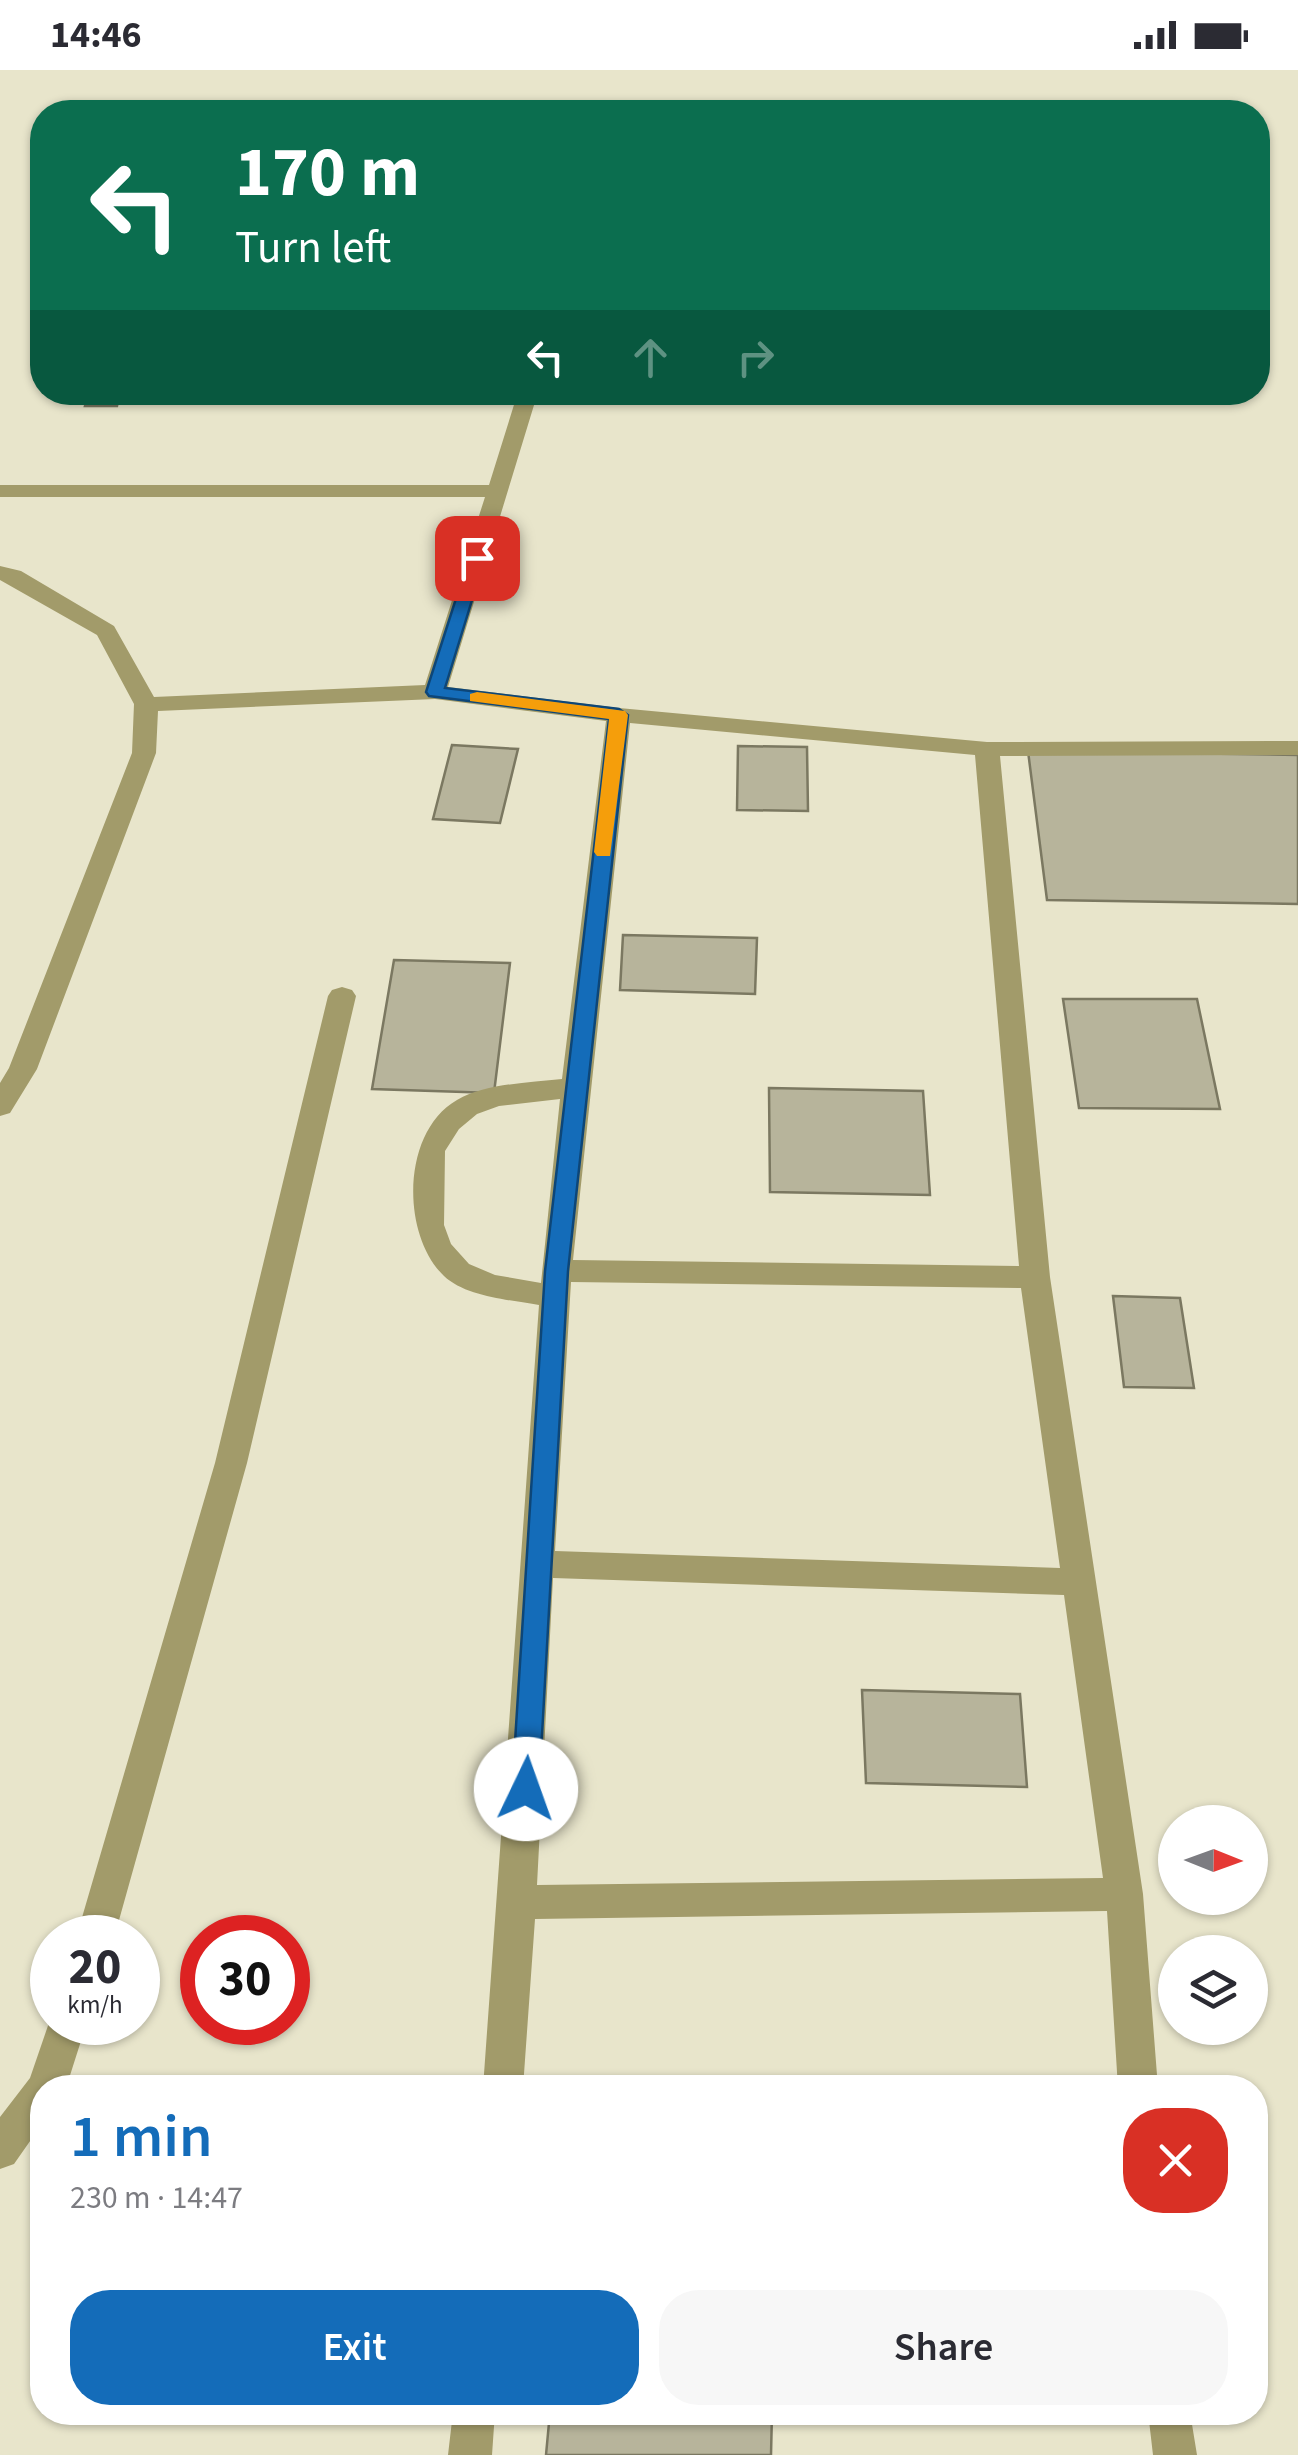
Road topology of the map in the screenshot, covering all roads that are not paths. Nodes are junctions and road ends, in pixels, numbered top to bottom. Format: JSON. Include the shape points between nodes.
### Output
{"nodes":[{"id":1,"x":524,"y":405,"type":"edge"},
{"id":2,"x":0,"y":491,"type":"edge"},
{"id":3,"x":498,"y":491,"type":"junction"},
{"id":4,"x":0,"y":573,"type":"edge"},
{"id":5,"x":435,"y":692,"type":"junction"},
{"id":6,"x":146,"y":704,"type":"junction"},
{"id":7,"x":619,"y":715,"type":"junction"},
{"id":8,"x":1298,"y":748,"type":"edge"},
{"id":9,"x":987,"y":749,"type":"junction"},
{"id":10,"x":342,"y":996,"type":"dead end"},
{"id":11,"x":577,"y":1088,"type":"junction"},
{"id":12,"x":0,"y":1106,"type":"edge"},
{"id":13,"x":1035,"y":1277,"type":"junction"},
{"id":14,"x":556,"y":1284,"type":"junction"},
{"id":15,"x":536,"y":1564,"type":"junction"},
{"id":16,"x":1082,"y":1582,"type":"junction"},
{"id":17,"x":1124,"y":1894,"type":"junction"},
{"id":18,"x":520,"y":1902,"type":"junction"},
{"id":19,"x":102,"y":1915,"type":"edge"},
{"id":20,"x":60,"y":2045,"type":"edge"},
{"id":21,"x":49,"y":2075,"type":"edge"},
{"id":22,"x":505,"y":2075,"type":"edge"},
{"id":23,"x":1137,"y":2075,"type":"edge"},
{"id":24,"x":30,"y":2109,"type":"edge"},
{"id":25,"x":0,"y":2150,"type":"edge"},
{"id":26,"x":473,"y":2425,"type":"edge"},
{"id":27,"x":1172,"y":2425,"type":"edge"},
{"id":28,"x":470,"y":2455,"type":"edge"},
{"id":29,"x":1175,"y":2455,"type":"edge"}],
"edges":[{"from":1,"to":3,"type":"street"},
{"from":2,"to":3,"type":"street"},
{"from":3,"to":5,"type":"street"},
{"from":4,"to":6,"type":"street","via":[[106,631]]},
{"from":5,"to":6,"type":"street"},
{"from":5,"to":7,"type":"street"},
{"from":6,"to":12,"type":"street","via":[[144,753],[23,1070]]},
{"from":7,"to":9,"type":"street"},
{"from":7,"to":11,"type":"street"},
{"from":8,"to":9,"type":"street"},
{"from":9,"to":13,"type":"street"},
{"from":10,"to":19,"type":"street","via":[[231,1463]]},
{"from":11,"to":14,"type":"street"},
{"from":11,"to":14,"type":"street","via":[[497,1096],[467,1106],[431,1150],[429,1224],[438,1249],[458,1272],[491,1285]]},
{"from":13,"to":14,"type":"street"},
{"from":13,"to":16,"type":"street"},
{"from":14,"to":15,"type":"street"},
{"from":15,"to":16,"type":"street"},
{"from":15,"to":18,"type":"street"},
{"from":16,"to":17,"type":"street"},
{"from":17,"to":18,"type":"street"},
{"from":17,"to":23,"type":"street"},
{"from":18,"to":22,"type":"street"},
{"from":20,"to":21,"type":"street"},
{"from":24,"to":25,"type":"street"},
{"from":26,"to":28,"type":"street"},
{"from":27,"to":29,"type":"street"}]}
